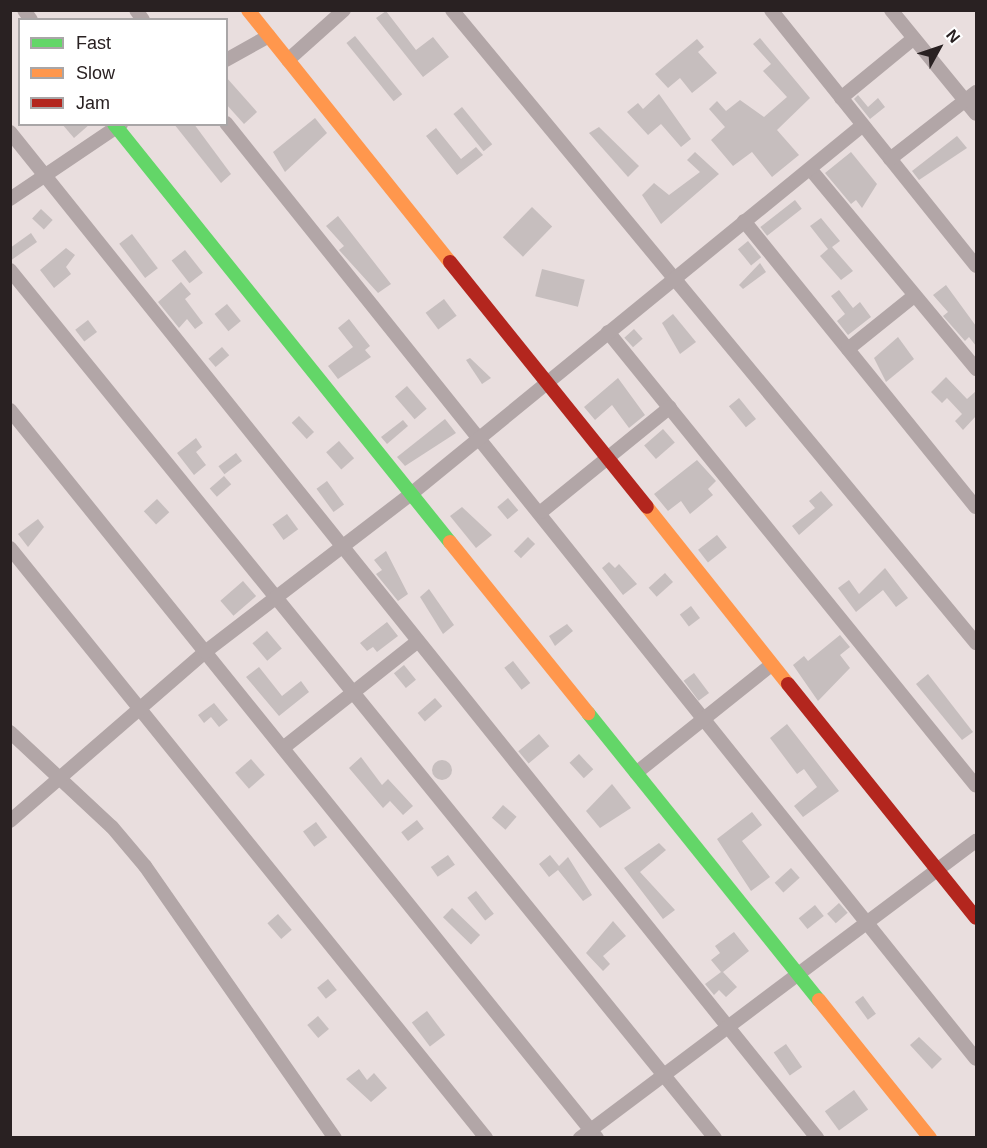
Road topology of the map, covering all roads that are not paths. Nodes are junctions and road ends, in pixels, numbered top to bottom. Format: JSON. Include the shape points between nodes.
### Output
{"nodes":[{"id":1,"x":248,"y":10,"type":"edge"},
{"id":2,"x":452,"y":10,"type":"edge"},
{"id":3,"x":771,"y":10,"type":"edge"},
{"id":4,"x":891,"y":10,"type":"edge"},
{"id":5,"x":338,"y":13,"type":"edge"},
{"id":6,"x":269,"y":36,"type":"junction"},
{"id":7,"x":914,"y":38,"type":"junction"},
{"id":8,"x":228,"y":59,"type":"edge"},
{"id":9,"x":288,"y":60,"type":"junction"},
{"id":10,"x":971,"y":96,"type":"edge"},
{"id":11,"x":841,"y":98,"type":"junction"},
{"id":12,"x":976,"y":114,"type":"edge"},
{"id":13,"x":228,"y":125,"type":"edge"},
{"id":14,"x":863,"y":125,"type":"junction"},
{"id":15,"x":116,"y":126,"type":"edge"},
{"id":16,"x":118,"y":126,"type":"edge"},
{"id":17,"x":10,"y":132,"type":"edge"},
{"id":18,"x":890,"y":159,"type":"junction"},
{"id":19,"x":811,"y":170,"type":"junction"},
{"id":20,"x":44,"y":174,"type":"junction"},
{"id":21,"x":10,"y":199,"type":"edge"},
{"id":22,"x":744,"y":221,"type":"junction"},
{"id":23,"x":976,"y":266,"type":"edge"},
{"id":24,"x":10,"y":270,"type":"edge"},
{"id":25,"x":676,"y":278,"type":"junction"},
{"id":26,"x":914,"y":296,"type":"junction"},
{"id":27,"x":608,"y":332,"type":"junction"},
{"id":28,"x":848,"y":349,"type":"junction"},
{"id":29,"x":976,"y":369,"type":"edge"},
{"id":30,"x":545,"y":384,"type":"junction"},
{"id":31,"x":670,"y":407,"type":"junction"},
{"id":32,"x":10,"y":410,"type":"edge"},
{"id":33,"x":479,"y":438,"type":"junction"},
{"id":34,"x":605,"y":459,"type":"junction"},
{"id":35,"x":411,"y":494,"type":"junction"},
{"id":36,"x":976,"y":507,"type":"edge"},
{"id":37,"x":541,"y":512,"type":"junction"},
{"id":38,"x":342,"y":546,"type":"junction"},
{"id":39,"x":10,"y":548,"type":"edge"},
{"id":40,"x":275,"y":598,"type":"junction"},
{"id":41,"x":976,"y":620,"type":"edge"},
{"id":42,"x":965,"y":629,"type":"junction"},
{"id":43,"x":418,"y":641,"type":"junction"},
{"id":44,"x":976,"y":643,"type":"edge"},
{"id":45,"x":205,"y":652,"type":"junction"},
{"id":46,"x":770,"y":666,"type":"junction"},
{"id":47,"x":353,"y":693,"type":"junction"},
{"id":48,"x":140,"y":709,"type":"junction"},
{"id":49,"x":706,"y":720,"type":"junction"},
{"id":50,"x":10,"y":732,"type":"edge"},
{"id":51,"x":283,"y":748,"type":"junction"},
{"id":52,"x":636,"y":773,"type":"junction"},
{"id":53,"x":59,"y":781,"type":"junction"},
{"id":54,"x":976,"y":786,"type":"edge"},
{"id":55,"x":10,"y":821,"type":"edge"},
{"id":56,"x":976,"y":841,"type":"edge"},
{"id":57,"x":938,"y":871,"type":"junction"},
{"id":58,"x":976,"y":918,"type":"edge"},
{"id":59,"x":869,"y":924,"type":"junction"},
{"id":60,"x":800,"y":978,"type":"junction"},
{"id":61,"x":731,"y":1030,"type":"junction"},
{"id":62,"x":976,"y":1059,"type":"edge"},
{"id":63,"x":666,"y":1076,"type":"junction"},
{"id":64,"x":589,"y":1135,"type":"edge"},
{"id":65,"x":335,"y":1137,"type":"edge"},
{"id":66,"x":486,"y":1137,"type":"edge"},
{"id":67,"x":715,"y":1137,"type":"edge"},
{"id":68,"x":817,"y":1137,"type":"edge"},
{"id":69,"x":930,"y":1137,"type":"edge"}],
"edges":[{"from":1,"to":6,"type":"street"},
{"from":2,"to":25,"type":"street"},
{"from":3,"to":11,"type":"street"},
{"from":4,"to":7,"type":"street"},
{"from":5,"to":9,"type":"street"},
{"from":6,"to":8,"type":"street"},
{"from":6,"to":9,"type":"street"},
{"from":7,"to":10,"type":"street"},
{"from":7,"to":11,"type":"street"},
{"from":9,"to":30,"type":"street"},
{"from":10,"to":12,"type":"street"},
{"from":10,"to":18,"type":"street"},
{"from":11,"to":14,"type":"street"},
{"from":13,"to":33,"type":"street"},
{"from":14,"to":18,"type":"street"},
{"from":14,"to":19,"type":"street"},
{"from":15,"to":20,"type":"street"},
{"from":16,"to":35,"type":"street"},
{"from":17,"to":20,"type":"street"},
{"from":18,"to":23,"type":"street"},
{"from":19,"to":22,"type":"street"},
{"from":19,"to":26,"type":"street"},
{"from":20,"to":21,"type":"street"},
{"from":20,"to":38,"type":"street"},
{"from":22,"to":25,"type":"street"},
{"from":22,"to":28,"type":"street"},
{"from":24,"to":40,"type":"street"},
{"from":25,"to":27,"type":"street"},
{"from":25,"to":42,"type":"street"},
{"from":26,"to":28,"type":"street"},
{"from":26,"to":29,"type":"street"},
{"from":27,"to":30,"type":"street"},
{"from":27,"to":31,"type":"street"},
{"from":28,"to":36,"type":"street"},
{"from":30,"to":33,"type":"street"},
{"from":30,"to":34,"type":"street"},
{"from":31,"to":34,"type":"street"},
{"from":31,"to":54,"type":"street"},
{"from":32,"to":45,"type":"street"},
{"from":33,"to":35,"type":"street"},
{"from":33,"to":37,"type":"street"},
{"from":34,"to":37,"type":"street"},
{"from":34,"to":46,"type":"street"},
{"from":35,"to":38,"type":"street"},
{"from":35,"to":52,"type":"street"},
{"from":37,"to":49,"type":"street"},
{"from":38,"to":40,"type":"street"},
{"from":38,"to":43,"type":"street"},
{"from":39,"to":48,"type":"street"},
{"from":40,"to":45,"type":"street"},
{"from":40,"to":47,"type":"street"},
{"from":41,"to":42,"type":"street"},
{"from":42,"to":44,"type":"street"},
{"from":43,"to":47,"type":"street"},
{"from":43,"to":61,"type":"street"},
{"from":45,"to":48,"type":"street"},
{"from":45,"to":51,"type":"street"},
{"from":46,"to":49,"type":"street"},
{"from":46,"to":57,"type":"street"},
{"from":47,"to":51,"type":"street"},
{"from":47,"to":63,"type":"street"},
{"from":48,"to":53,"type":"street"},
{"from":48,"to":66,"type":"street"},
{"from":49,"to":52,"type":"street"},
{"from":49,"to":59,"type":"street"},
{"from":50,"to":53,"type":"street"},
{"from":51,"to":64,"type":"street"},
{"from":52,"to":60,"type":"street"},
{"from":53,"to":55,"type":"street"},
{"from":53,"to":65,"type":"street","via":[[112,827],[145,866]]},
{"from":56,"to":57,"type":"street"},
{"from":57,"to":58,"type":"street"},
{"from":57,"to":59,"type":"street"},
{"from":59,"to":60,"type":"street"},
{"from":59,"to":62,"type":"street"},
{"from":60,"to":61,"type":"street"},
{"from":60,"to":69,"type":"street"},
{"from":61,"to":63,"type":"street"},
{"from":61,"to":68,"type":"street"},
{"from":63,"to":64,"type":"street"},
{"from":63,"to":67,"type":"street"}]}
